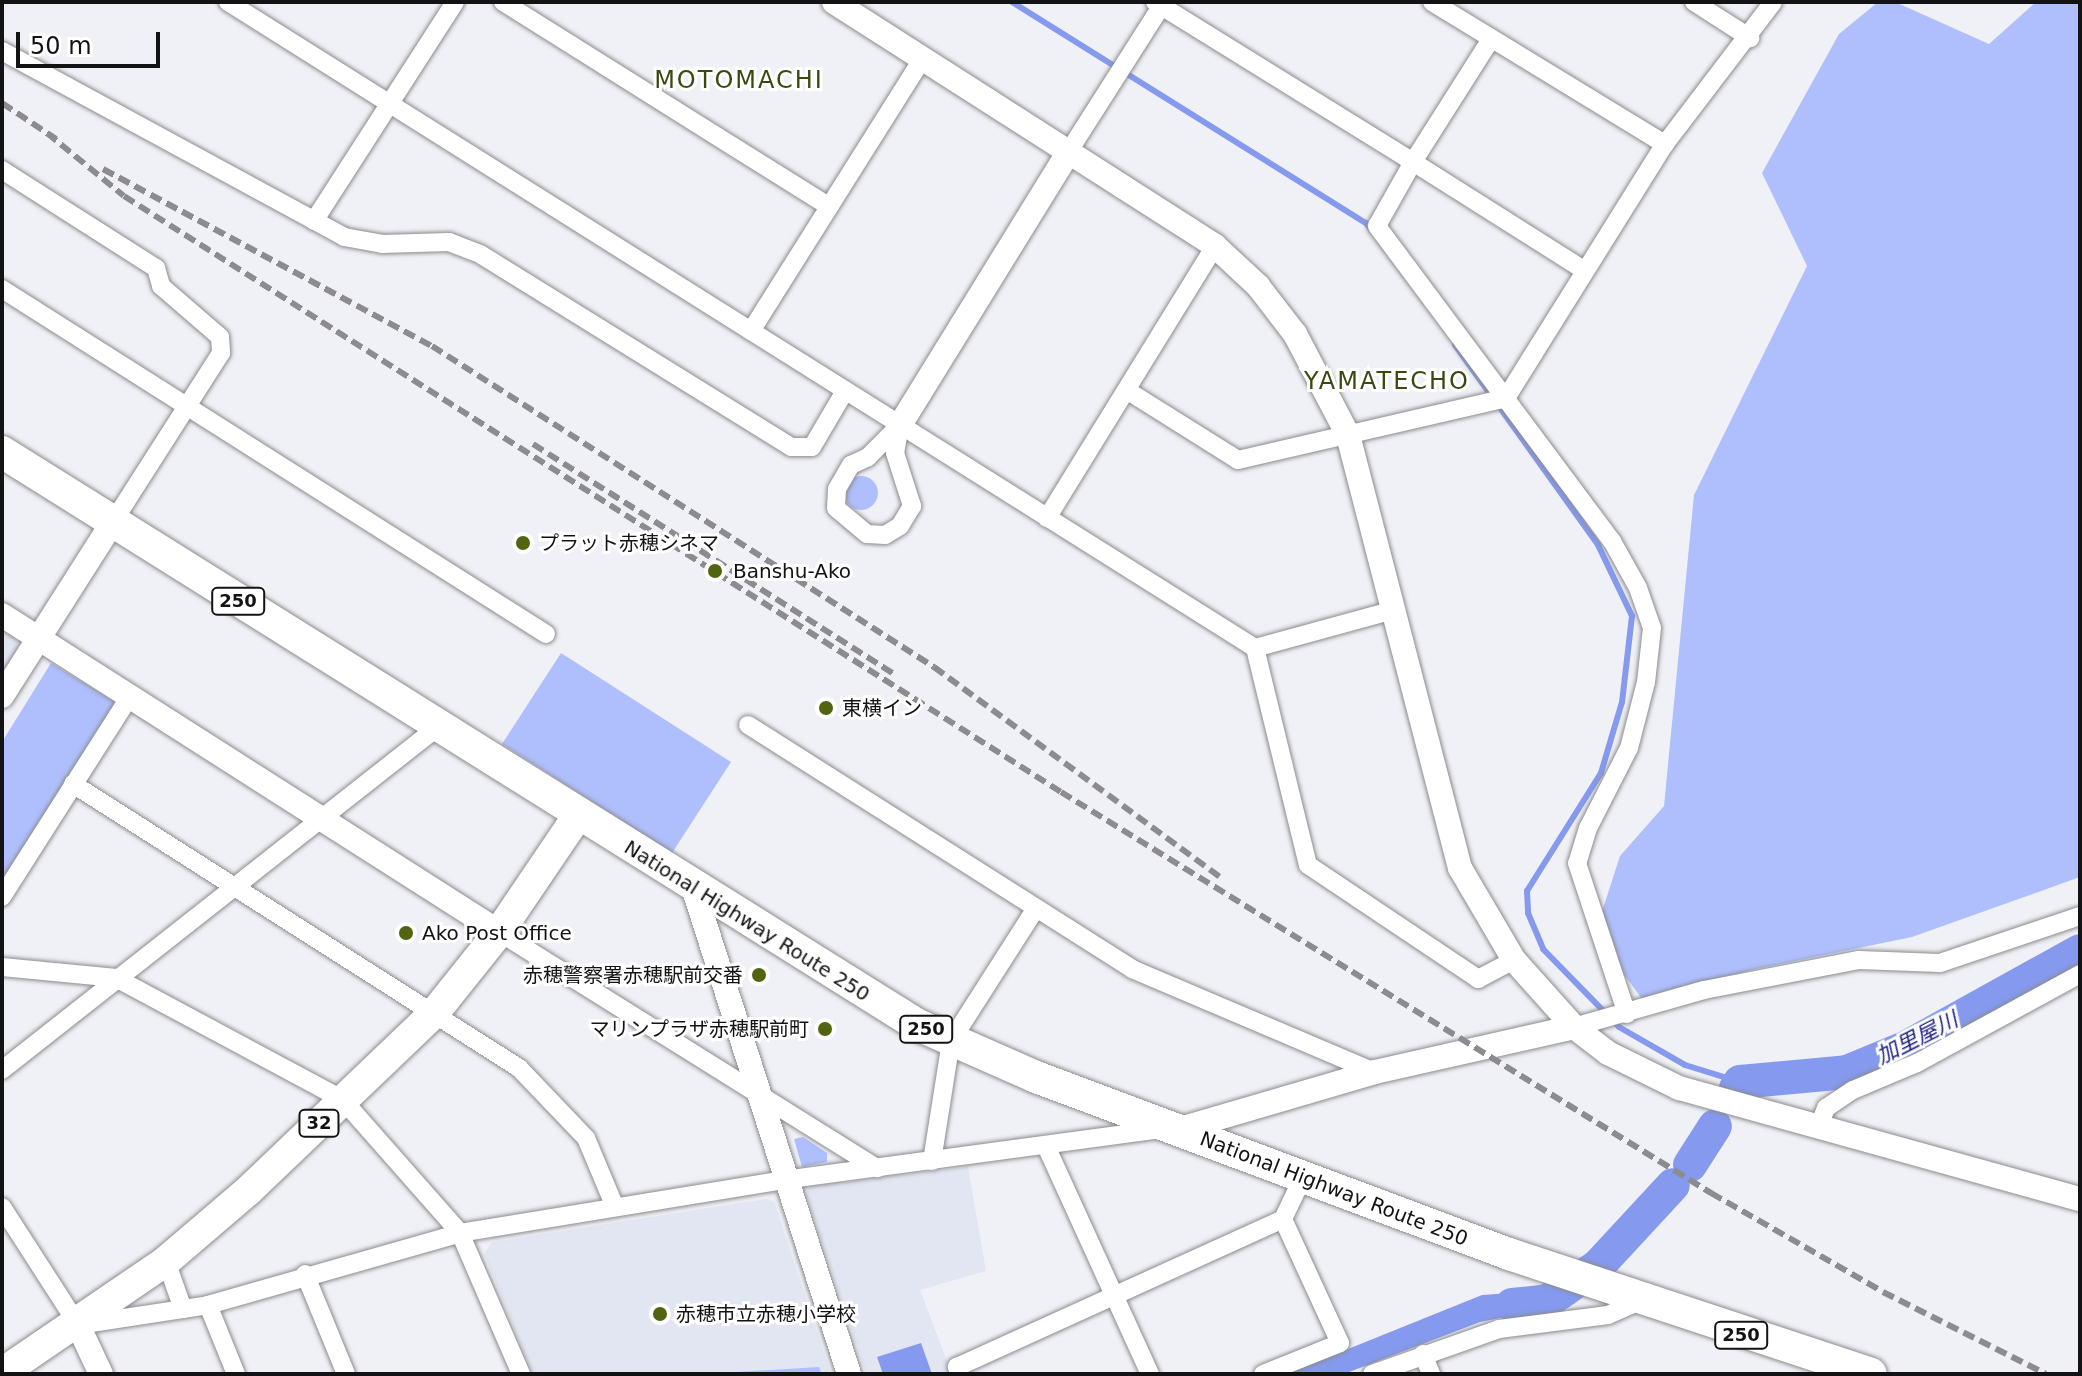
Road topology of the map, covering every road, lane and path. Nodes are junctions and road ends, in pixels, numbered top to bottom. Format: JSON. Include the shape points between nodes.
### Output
{"nodes":[{"id":1,"x":228,"y":2,"type":"edge"},
{"id":2,"x":455,"y":2,"type":"edge"},
{"id":3,"x":503,"y":2,"type":"edge"},
{"id":4,"x":834,"y":2,"type":"edge"},
{"id":5,"x":1432,"y":2,"type":"edge"},
{"id":6,"x":1694,"y":2,"type":"edge"},
{"id":7,"x":1773,"y":2,"type":"edge"},
{"id":8,"x":1160,"y":3,"type":"edge"},
{"id":9,"x":1750,"y":38,"type":"junction"},
{"id":10,"x":1491,"y":39,"type":"junction"},
{"id":11,"x":2,"y":51,"type":"edge"},
{"id":12,"x":922,"y":59,"type":"junction"},
{"id":13,"x":390,"y":103,"type":"junction"},
{"id":14,"x":1665,"y":144,"type":"junction"},
{"id":15,"x":1069,"y":151,"type":"junction"},
{"id":16,"x":1413,"y":162,"type":"junction"},
{"id":17,"x":2,"y":170,"type":"edge"},
{"id":18,"x":827,"y":205,"type":"junction"},
{"id":19,"x":314,"y":221,"type":"junction"},
{"id":20,"x":1215,"y":246,"type":"junction"},
{"id":21,"x":1584,"y":270,"type":"junction"},
{"id":22,"x":2,"y":289,"type":"edge"},
{"id":23,"x":751,"y":331,"type":"junction"},
{"id":24,"x":845,"y":391,"type":"junction"},
{"id":25,"x":1128,"y":391,"type":"junction"},
{"id":26,"x":1506,"y":398,"type":"junction"},
{"id":27,"x":187,"y":407,"type":"junction"},
{"id":28,"x":900,"y":425,"type":"junction"},
{"id":29,"x":1348,"y":435,"type":"junction"},
{"id":30,"x":2,"y":452,"type":"edge"},
{"id":31,"x":1047,"y":518,"type":"junction"},
{"id":32,"x":113,"y":522,"type":"junction"},
{"id":33,"x":1394,"y":610,"type":"junction"},
{"id":34,"x":2,"y":615,"type":"edge"},
{"id":35,"x":546,"y":634,"type":"dead end"},
{"id":36,"x":39,"y":638,"type":"junction"},
{"id":37,"x":1255,"y":648,"type":"junction"},
{"id":38,"x":2,"y":696,"type":"edge"},
{"id":39,"x":130,"y":696,"type":"junction"},
{"id":40,"x":748,"y":725,"type":"dead end"},
{"id":41,"x":439,"y":726,"type":"junction"},
{"id":42,"x":73,"y":784,"type":"junction"},
{"id":43,"x":579,"y":814,"type":"junction"},
{"id":44,"x":321,"y":819,"type":"junction"},
{"id":45,"x":234,"y":886,"type":"junction"},
{"id":46,"x":694,"y":890,"type":"junction"},
{"id":47,"x":3,"y":892,"type":"edge"},
{"id":48,"x":1036,"y":908,"type":"junction"},
{"id":49,"x":2080,"y":916,"type":"edge"},
{"id":50,"x":499,"y":932,"type":"junction"},
{"id":51,"x":1514,"y":960,"type":"junction"},
{"id":52,"x":2,"y":967,"type":"edge"},
{"id":53,"x":2080,"y":974,"type":"edge"},
{"id":54,"x":116,"y":978,"type":"junction"},
{"id":55,"x":436,"y":1011,"type":"junction"},
{"id":56,"x":1627,"y":1014,"type":"junction"},
{"id":57,"x":1574,"y":1027,"type":"junction"},
{"id":58,"x":951,"y":1041,"type":"junction"},
{"id":59,"x":2,"y":1070,"type":"edge"},
{"id":60,"x":1375,"y":1072,"type":"junction"},
{"id":61,"x":756,"y":1091,"type":"junction"},
{"id":62,"x":342,"y":1099,"type":"junction"},
{"id":63,"x":1818,"y":1128,"type":"junction"},
{"id":64,"x":1177,"y":1130,"type":"junction"},
{"id":65,"x":1046,"y":1146,"type":"junction"},
{"id":66,"x":932,"y":1161,"type":"junction"},
{"id":67,"x":877,"y":1168,"type":"junction"},
{"id":68,"x":1303,"y":1177,"type":"junction"},
{"id":69,"x":784,"y":1180,"type":"junction"},
{"id":70,"x":2080,"y":1199,"type":"edge"},
{"id":71,"x":2,"y":1207,"type":"edge"},
{"id":72,"x":615,"y":1207,"type":"junction"},
{"id":73,"x":1283,"y":1219,"type":"junction"},
{"id":74,"x":460,"y":1233,"type":"junction"},
{"id":75,"x":166,"y":1261,"type":"junction"},
{"id":76,"x":305,"y":1274,"type":"junction"},
{"id":77,"x":1114,"y":1296,"type":"junction"},
{"id":78,"x":1626,"y":1296,"type":"junction"},
{"id":79,"x":208,"y":1305,"type":"junction"},
{"id":80,"x":183,"y":1309,"type":"junction"},
{"id":81,"x":78,"y":1325,"type":"junction"},
{"id":82,"x":1423,"y":1354,"type":"junction"},
{"id":83,"x":1804,"y":1365,"type":"edge"},
{"id":84,"x":2,"y":1373,"type":"edge"},
{"id":85,"x":101,"y":1374,"type":"edge"},
{"id":86,"x":236,"y":1374,"type":"edge"},
{"id":87,"x":346,"y":1374,"type":"edge"},
{"id":88,"x":521,"y":1374,"type":"edge"},
{"id":89,"x":849,"y":1374,"type":"edge"},
{"id":90,"x":960,"y":1374,"type":"edge"},
{"id":91,"x":1150,"y":1374,"type":"edge"},
{"id":92,"x":1263,"y":1374,"type":"edge"},
{"id":93,"x":1372,"y":1374,"type":"edge"},
{"id":94,"x":1431,"y":1374,"type":"edge"},
{"id":95,"x":1871,"y":1374,"type":"edge"}],
"edges":[{"from":1,"to":13,"type":"street"},
{"from":2,"to":13,"type":"street"},
{"from":3,"to":18,"type":"street"},
{"from":4,"to":12,"type":"street"},
{"from":5,"to":10,"type":"street"},
{"from":6,"to":9,"type":"street"},
{"from":7,"to":9,"type":"street"},
{"from":8,"to":15,"type":"street"},
{"from":8,"to":16,"type":"street"},
{"from":9,"to":14,"type":"street"},
{"from":10,"to":14,"type":"street"},
{"from":10,"to":16,"type":"street"},
{"from":11,"to":19,"type":"street"},
{"from":12,"to":15,"type":"street"},
{"from":12,"to":18,"type":"street"},
{"from":13,"to":19,"type":"street"},
{"from":13,"to":23,"type":"street"},
{"from":14,"to":21,"type":"street"},
{"from":15,"to":20,"type":"street"},
{"from":15,"to":28,"type":"street"},
{"from":16,"to":21,"type":"street"},
{"from":16,"to":26,"type":"street","via":[[1377,226]]},
{"from":17,"to":27,"type":"street","via":[[156,268],[161,286],[220,337],[221,353]]},
{"from":18,"to":23,"type":"street"},
{"from":19,"to":24,"type":"street","via":[[344,237],[382,244],[449,242],[480,254],[791,447],[812,447]]},
{"from":20,"to":25,"type":"street"},
{"from":20,"to":29,"type":"street","via":[[1258,286],[1295,334]]},
{"from":21,"to":26,"type":"street"},
{"from":22,"to":27,"type":"street"},
{"from":23,"to":24,"type":"street"},
{"from":24,"to":28,"type":"street"},
{"from":25,"to":29,"type":"street","via":[[1238,460]]},
{"from":25,"to":31,"type":"street"},
{"from":26,"to":29,"type":"street"},
{"from":26,"to":56,"type":"street","via":[[1612,541],[1652,628],[1646,682],[1629,748],[1588,828],[1577,863]]},
{"from":27,"to":32,"type":"street"},
{"from":27,"to":35,"type":"street"},
{"from":28,"to":28,"type":"street","via":[[895,453],[912,506],[900,526],[885,535],[867,534],[836,508],[837,489],[851,465],[868,457]]},
{"from":28,"to":31,"type":"street"},
{"from":29,"to":33,"type":"street"},
{"from":30,"to":32,"type":"highway","name":"National Highway Route 250","number":"250"},
{"from":31,"to":37,"type":"street"},
{"from":32,"to":36,"type":"street"},
{"from":32,"to":41,"type":"highway","name":"National Highway Route 250","number":"250"},
{"from":33,"to":37,"type":"street"},
{"from":33,"to":51,"type":"street","via":[[1460,868]]},
{"from":34,"to":36,"type":"street"},
{"from":36,"to":38,"type":"street"},
{"from":36,"to":39,"type":"street"},
{"from":37,"to":51,"type":"street","via":[[1308,865],[1478,979]]},
{"from":39,"to":42,"type":"street"},
{"from":39,"to":44,"type":"street"},
{"from":40,"to":48,"type":"street"},
{"from":41,"to":43,"type":"highway","name":"National Highway Route 250","number":"250"},
{"from":41,"to":44,"type":"street"},
{"from":42,"to":45,"type":"street"},
{"from":42,"to":47,"type":"street"},
{"from":43,"to":46,"type":"highway","name":"National Highway Route 250","number":"250"},
{"from":43,"to":50,"type":"main road","number":"32"},
{"from":44,"to":45,"type":"street"},
{"from":44,"to":50,"type":"street"},
{"from":45,"to":54,"type":"street"},
{"from":45,"to":55,"type":"street"},
{"from":46,"to":58,"type":"highway","name":"National Highway Route 250","number":"250","via":[[883,1006]]},
{"from":46,"to":61,"type":"street"},
{"from":48,"to":58,"type":"street"},
{"from":48,"to":60,"type":"street","via":[[1132,969]]},
{"from":49,"to":56,"type":"street","via":[[1940,963],[1859,960],[1704,990]]},
{"from":50,"to":55,"type":"main road","number":"32"},
{"from":50,"to":61,"type":"street"},
{"from":51,"to":57,"type":"street"},
{"from":52,"to":54,"type":"street"},
{"from":53,"to":63,"type":"street","via":[[1917,1063],[1853,1090],[1826,1108]]},
{"from":54,"to":59,"type":"street"},
{"from":54,"to":62,"type":"street"},
{"from":55,"to":62,"type":"main road","number":"32"},
{"from":55,"to":72,"type":"street","via":[[519,1068],[558,1105],[586,1138]]},
{"from":56,"to":57,"type":"street"},
{"from":57,"to":60,"type":"street"},
{"from":57,"to":63,"type":"street","via":[[1608,1053],[1679,1088]]},
{"from":58,"to":64,"type":"highway","name":"National Highway Route 250","number":"250"},
{"from":58,"to":66,"type":"street"},
{"from":60,"to":64,"type":"street"},
{"from":61,"to":67,"type":"street"},
{"from":61,"to":69,"type":"street"},
{"from":62,"to":74,"type":"street"},
{"from":62,"to":75,"type":"main road","number":"32"},
{"from":63,"to":70,"type":"street"},
{"from":64,"to":65,"type":"street","via":[[1133,1131]]},
{"from":64,"to":68,"type":"highway","name":"National Highway Route 250","number":"250"},
{"from":65,"to":66,"type":"street"},
{"from":65,"to":77,"type":"street"},
{"from":66,"to":67,"type":"street"},
{"from":67,"to":69,"type":"street"},
{"from":68,"to":73,"type":"street"},
{"from":68,"to":78,"type":"highway","name":"National Highway Route 250","number":"250"},
{"from":69,"to":72,"type":"street"},
{"from":69,"to":89,"type":"street"},
{"from":71,"to":81,"type":"street"},
{"from":72,"to":74,"type":"street"},
{"from":73,"to":77,"type":"street"},
{"from":73,"to":92,"type":"street","via":[[1340,1343]]},
{"from":74,"to":76,"type":"street"},
{"from":74,"to":88,"type":"street"},
{"from":75,"to":80,"type":"street"},
{"from":75,"to":81,"type":"main road","number":"32"},
{"from":76,"to":79,"type":"street"},
{"from":76,"to":87,"type":"street"},
{"from":77,"to":90,"type":"street","via":[[957,1367]]},
{"from":77,"to":91,"type":"street"},
{"from":78,"to":82,"type":"street","via":[[1608,1315],[1499,1329]]},
{"from":78,"to":83,"type":"highway","name":"National Highway Route 250","number":"250"},
{"from":79,"to":80,"type":"street"},
{"from":79,"to":86,"type":"street"},
{"from":80,"to":81,"type":"street"},
{"from":81,"to":84,"type":"main road","number":"32"},
{"from":81,"to":85,"type":"street"},
{"from":82,"to":93,"type":"street"},
{"from":82,"to":94,"type":"street"},
{"from":83,"to":95,"type":"highway","name":"National Highway Route 250","number":"250"}]}
